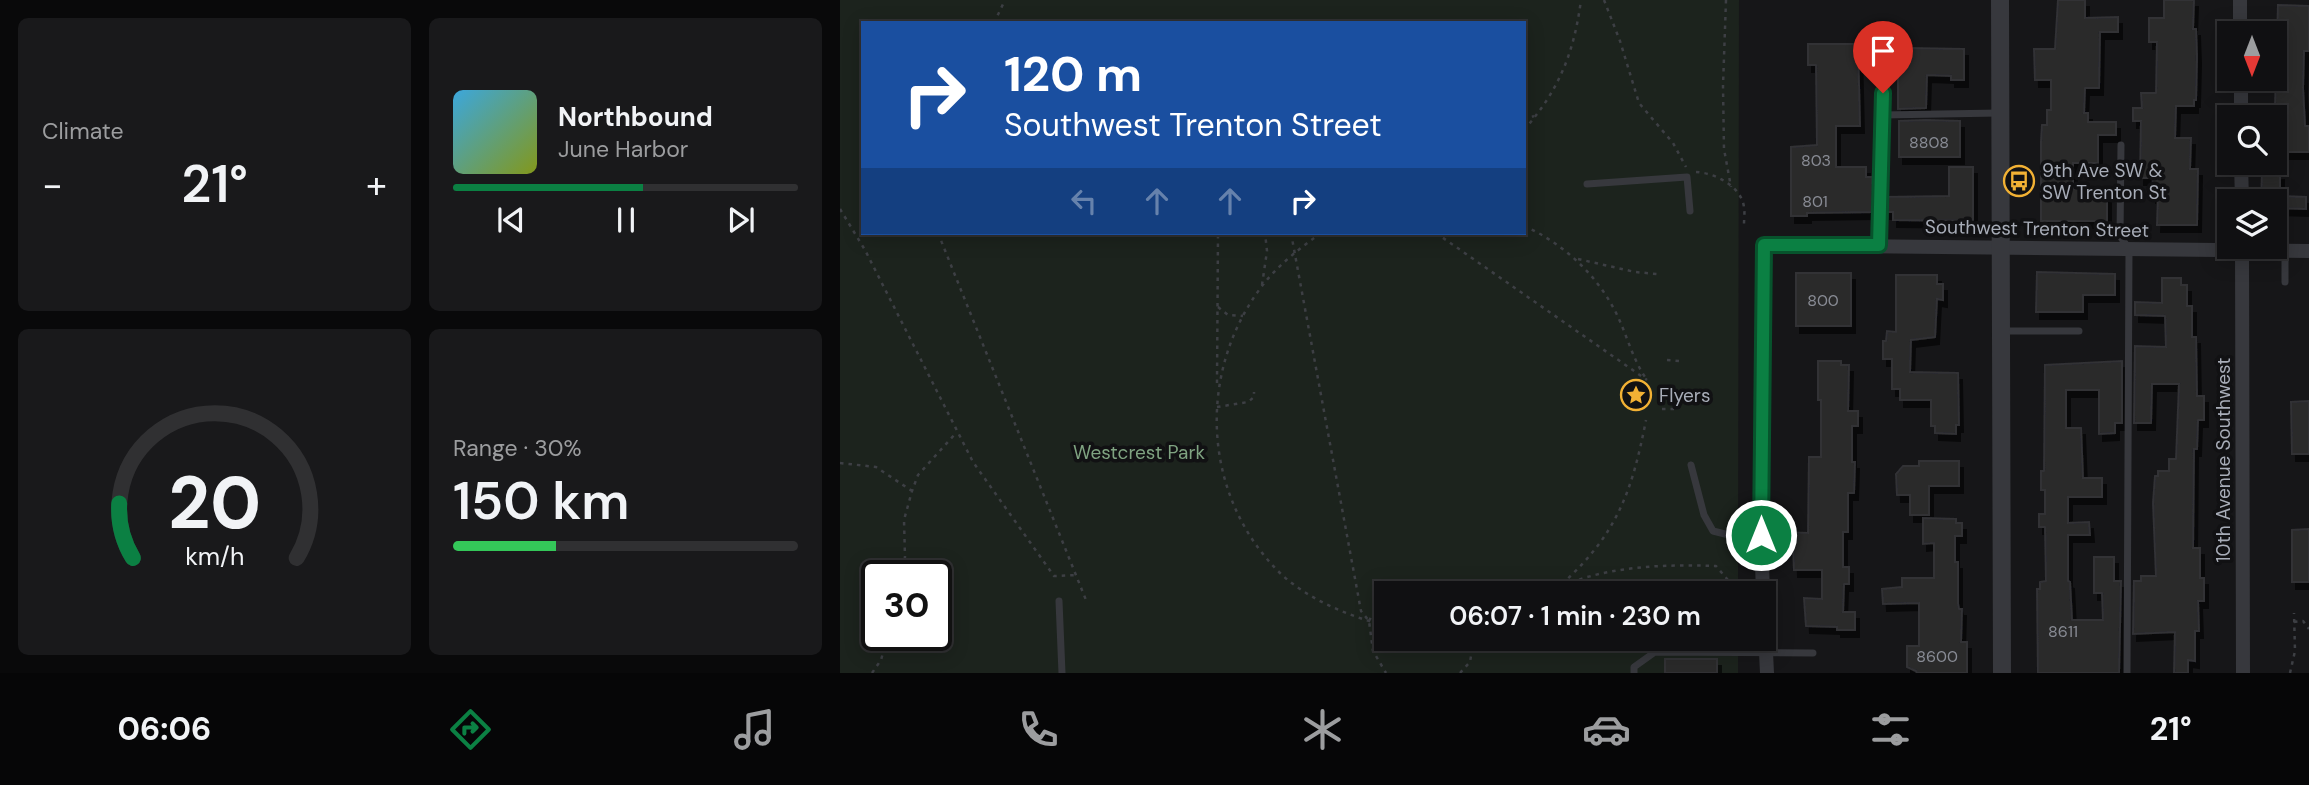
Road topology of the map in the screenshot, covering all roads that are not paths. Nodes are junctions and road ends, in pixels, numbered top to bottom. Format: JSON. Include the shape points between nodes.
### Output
{"nodes":[{"id":1,"x":2000,"y":0,"type":"edge"},
{"id":2,"x":2240,"y":0,"type":"edge"},
{"id":3,"x":2241,"y":21,"type":"edge"},
{"id":4,"x":1884,"y":49,"type":"dead end"},
{"id":5,"x":2000,"y":113,"type":"junction"},
{"id":6,"x":1882,"y":115,"type":"junction"},
{"id":7,"x":2121,"y":145,"type":"dead end"},
{"id":8,"x":1587,"y":184,"type":"dead end"},
{"id":9,"x":1690,"y":211,"type":"dead end"},
{"id":10,"x":1879,"y":245,"type":"junction"},
{"id":11,"x":2001,"y":246,"type":"junction"},
{"id":12,"x":2217,"y":248,"type":"edge"},
{"id":13,"x":2129,"y":249,"type":"junction"},
{"id":14,"x":2287,"y":250,"type":"edge"},
{"id":15,"x":2309,"y":251,"type":"edge"},
{"id":16,"x":2242,"y":259,"type":"edge"},
{"id":17,"x":2285,"y":259,"type":"edge"},
{"id":18,"x":2285,"y":282,"type":"dead end"},
{"id":19,"x":2001,"y":331,"type":"junction"},
{"id":20,"x":2079,"y":331,"type":"dead end"},
{"id":21,"x":1691,"y":466,"type":"dead end"},
{"id":22,"x":1761,"y":535,"type":"junction"},
{"id":23,"x":1763,"y":581,"type":"edge"},
{"id":24,"x":1059,"y":601,"type":"dead end"},
{"id":25,"x":1766,"y":653,"type":"junction"},
{"id":26,"x":1813,"y":653,"type":"dead end"},
{"id":27,"x":1062,"y":673,"type":"edge"},
{"id":28,"x":1634,"y":673,"type":"edge"},
{"id":29,"x":1766,"y":673,"type":"edge"},
{"id":30,"x":2002,"y":673,"type":"edge"},
{"id":31,"x":2127,"y":673,"type":"edge"},
{"id":32,"x":2243,"y":673,"type":"edge"}],
"edges":[{"from":1,"to":5,"type":"street"},
{"from":2,"to":3,"type":"street"},
{"from":4,"to":6,"type":"lane"},
{"from":5,"to":6,"type":"lane"},
{"from":5,"to":11,"type":"street"},
{"from":6,"to":10,"type":"lane"},
{"from":7,"to":13,"type":"lane","via":[[2120,236]]},
{"from":8,"to":9,"type":"lane","via":[[1687,175]]},
{"from":10,"to":11,"type":"street","name":"Southwest Trenton Street"},
{"from":10,"to":22,"type":"street","name":"Southwest Trenton Street","via":[[1764,245]]},
{"from":11,"to":13,"type":"street","name":"Southwest Trenton Street"},
{"from":11,"to":19,"type":"street"},
{"from":12,"to":13,"type":"street","name":"Southwest Trenton Street"},
{"from":13,"to":31,"type":"lane"},
{"from":14,"to":15,"type":"street","name":"Southwest Trenton Street"},
{"from":16,"to":32,"type":"street","name":"10th Avenue Southwest"},
{"from":17,"to":18,"type":"lane"},
{"from":19,"to":20,"type":"lane"},
{"from":19,"to":30,"type":"street"},
{"from":21,"to":22,"type":"lane","via":[[1713,531]]},
{"from":22,"to":23,"type":"street"},
{"from":24,"to":27,"type":"lane"},
{"from":25,"to":26,"type":"lane"},
{"from":25,"to":28,"type":"lane","via":[[1656,652],[1634,667]]},
{"from":25,"to":29,"type":"street"}]}
